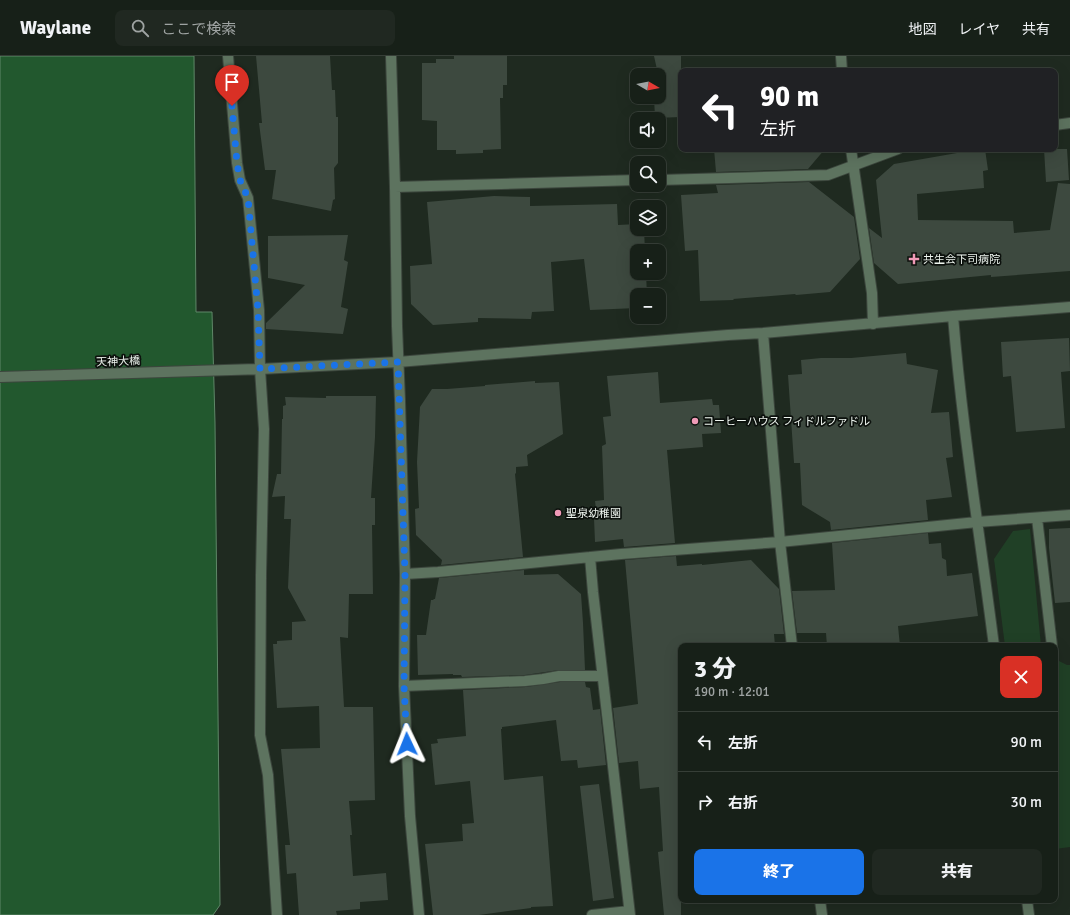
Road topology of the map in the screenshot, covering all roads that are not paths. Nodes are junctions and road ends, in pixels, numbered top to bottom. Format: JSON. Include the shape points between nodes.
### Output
{"nodes":[{"id":1,"x":228,"y":56,"type":"edge"},
{"id":2,"x":391,"y":56,"type":"edge"},
{"id":3,"x":840,"y":56,"type":"edge"},
{"id":4,"x":842,"y":68,"type":"edge"},
{"id":5,"x":1070,"y":123,"type":"edge"},
{"id":6,"x":1058,"y":125,"type":"edge"},
{"id":7,"x":851,"y":152,"type":"edge"},
{"id":8,"x":890,"y":152,"type":"edge"},
{"id":9,"x":853,"y":165,"type":"junction"},
{"id":10,"x":630,"y":180,"type":"edge"},
{"id":11,"x":666,"y":180,"type":"edge"},
{"id":12,"x":395,"y":187,"type":"junction"},
{"id":13,"x":1070,"y":307,"type":"edge"},
{"id":14,"x":953,"y":316,"type":"junction"},
{"id":15,"x":873,"y":324,"type":"junction"},
{"id":16,"x":763,"y":333,"type":"junction"},
{"id":17,"x":398,"y":362,"type":"junction"},
{"id":18,"x":260,"y":369,"type":"junction"},
{"id":19,"x":0,"y":377,"type":"edge"},
{"id":20,"x":1070,"y":515,"type":"edge"},
{"id":21,"x":1037,"y":518,"type":"junction"},
{"id":22,"x":977,"y":522,"type":"junction"},
{"id":23,"x":780,"y":542,"type":"junction"},
{"id":24,"x":590,"y":557,"type":"junction"},
{"id":25,"x":405,"y":574,"type":"junction"},
{"id":26,"x":792,"y":643,"type":"edge"},
{"id":27,"x":994,"y":643,"type":"edge"},
{"id":28,"x":1052,"y":643,"type":"edge"},
{"id":29,"x":602,"y":676,"type":"junction"},
{"id":30,"x":404,"y":686,"type":"junction"},
{"id":31,"x":820,"y":903,"type":"edge"},
{"id":32,"x":1027,"y":903,"type":"edge"},
{"id":33,"x":629,"y":913,"type":"edge"},
{"id":34,"x":277,"y":915,"type":"edge"},
{"id":35,"x":420,"y":915,"type":"edge"},
{"id":36,"x":592,"y":915,"type":"edge"},
{"id":37,"x":822,"y":915,"type":"edge"},
{"id":38,"x":1029,"y":915,"type":"edge"}],
"edges":[{"from":1,"to":18,"type":"street","via":[[237,163],[240,180],[248,198],[258,310]]},
{"from":2,"to":12,"type":"street"},
{"from":3,"to":4,"type":"street"},
{"from":5,"to":6,"type":"street"},
{"from":7,"to":9,"type":"street"},
{"from":8,"to":9,"type":"street"},
{"from":9,"to":11,"type":"street","via":[[828,175]]},
{"from":9,"to":15,"type":"street","via":[[872,293]]},
{"from":10,"to":12,"type":"street"},
{"from":12,"to":17,"type":"street"},
{"from":13,"to":14,"type":"street","name":"天神大橋"},
{"from":14,"to":15,"type":"street","name":"天神大橋"},
{"from":14,"to":22,"type":"street"},
{"from":15,"to":16,"type":"street","name":"天神大橋"},
{"from":16,"to":17,"type":"street","name":"天神大橋"},
{"from":16,"to":23,"type":"street"},
{"from":17,"to":18,"type":"street","name":"天神大橋"},
{"from":17,"to":25,"type":"street"},
{"from":18,"to":19,"type":"street","name":"天神大橋"},
{"from":18,"to":34,"type":"street","via":[[264,429],[260,735],[268,775]]},
{"from":20,"to":21,"type":"street"},
{"from":21,"to":22,"type":"street"},
{"from":21,"to":28,"type":"street"},
{"from":22,"to":23,"type":"street"},
{"from":22,"to":27,"type":"street"},
{"from":23,"to":24,"type":"street"},
{"from":23,"to":26,"type":"street"},
{"from":24,"to":25,"type":"street"},
{"from":24,"to":29,"type":"street"},
{"from":25,"to":30,"type":"street"},
{"from":29,"to":30,"type":"street","via":[[559,676],[525,681]]},
{"from":29,"to":33,"type":"street"},
{"from":30,"to":35,"type":"street","via":[[410,816]]},
{"from":31,"to":37,"type":"street"},
{"from":32,"to":38,"type":"street"},
{"from":33,"to":36,"type":"street"}]}
